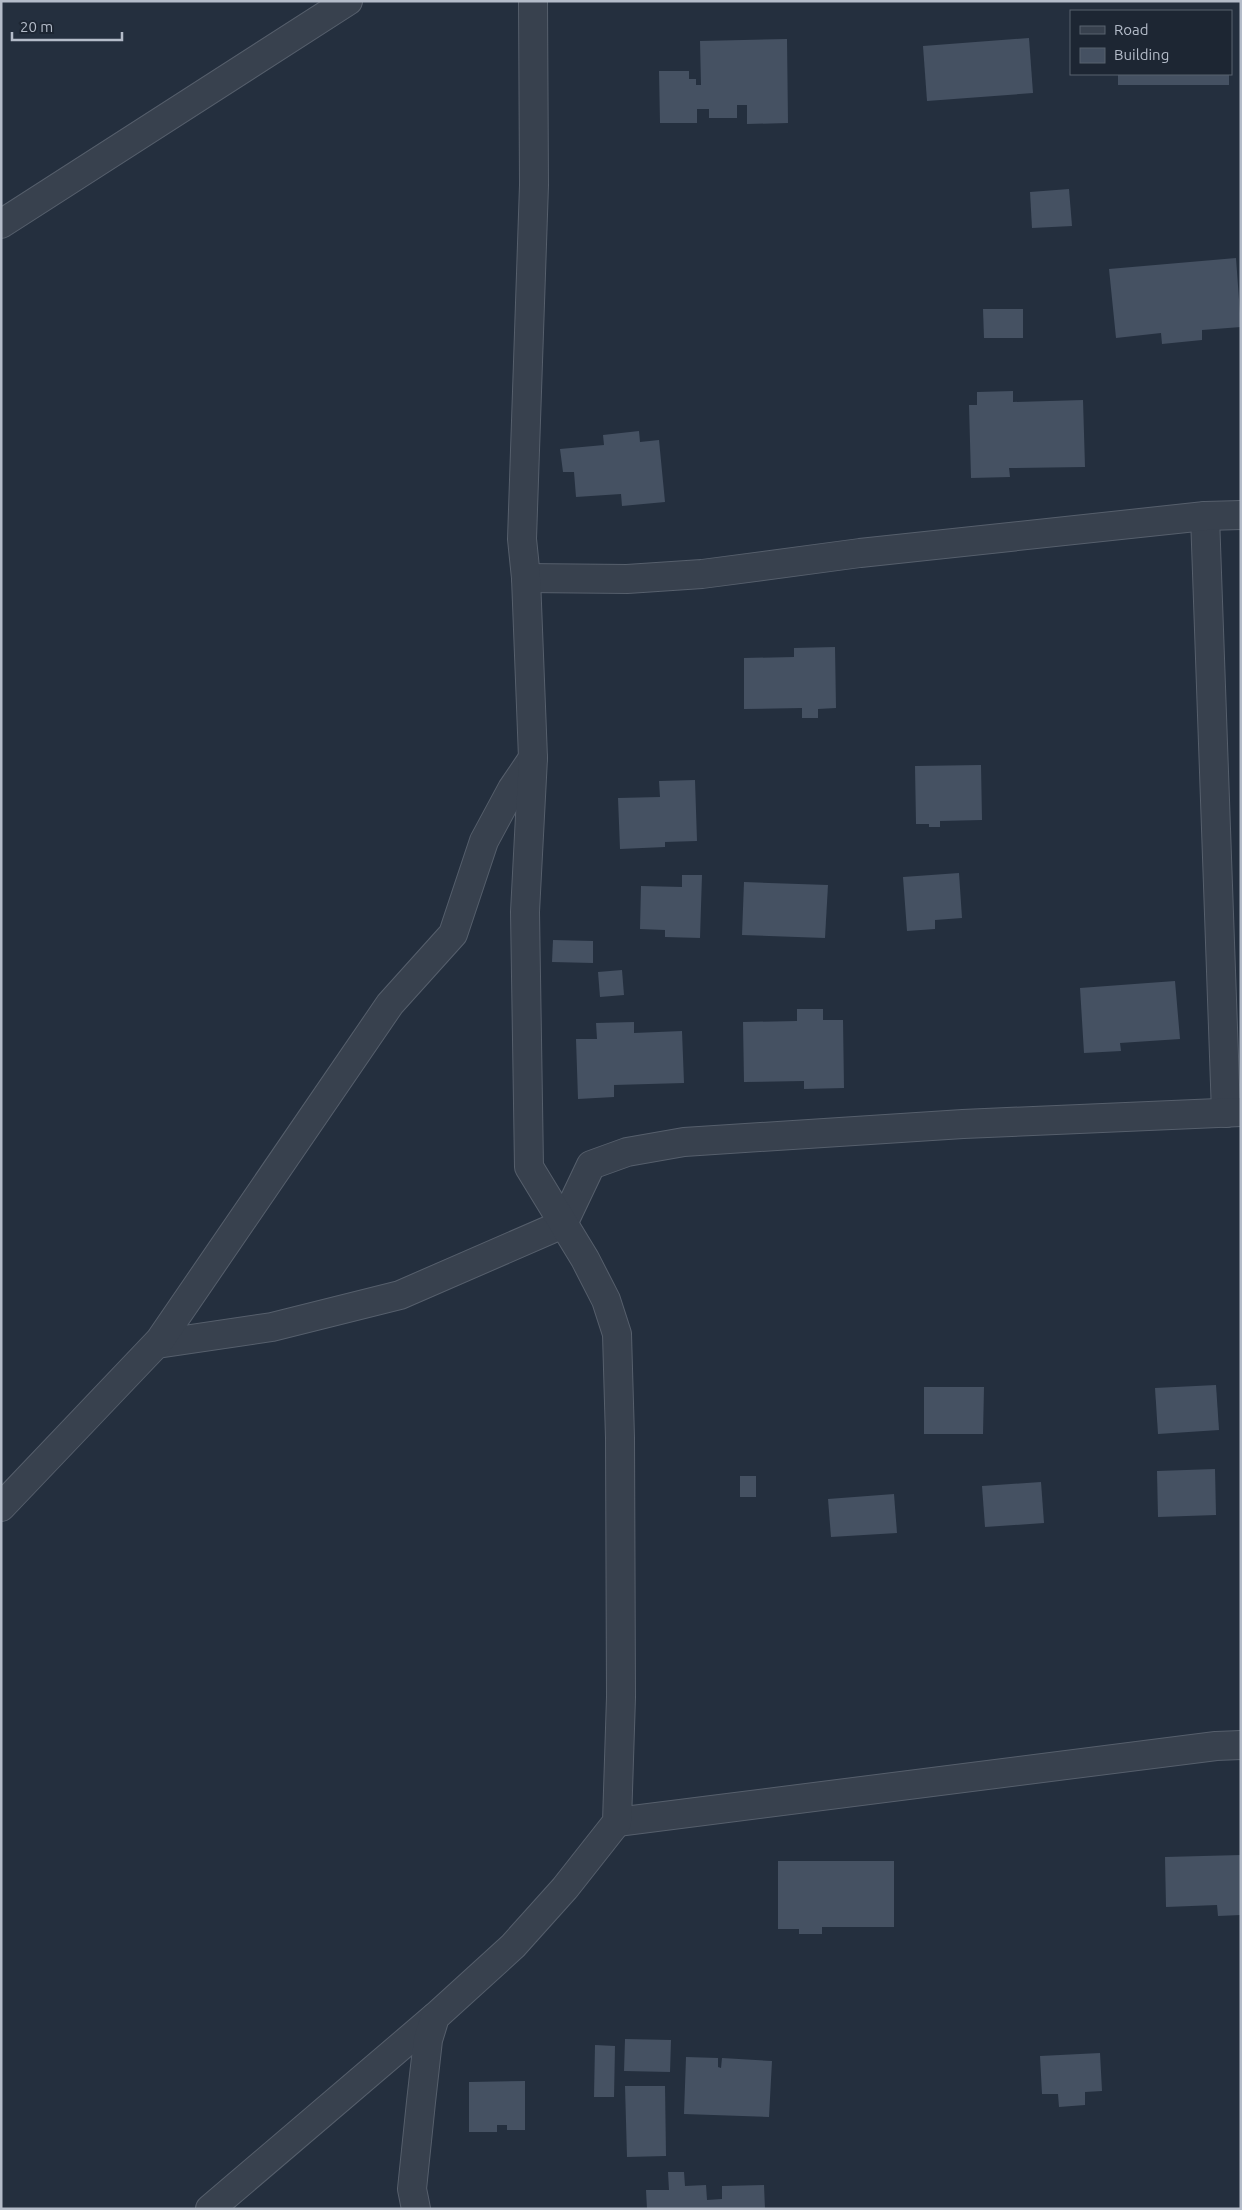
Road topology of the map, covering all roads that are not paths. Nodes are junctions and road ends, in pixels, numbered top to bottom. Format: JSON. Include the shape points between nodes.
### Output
{"nodes":[{"id":1,"x":348,"y":1,"type":"edge"},
{"id":2,"x":533,"y":1,"type":"edge"},
{"id":3,"x":1,"y":224,"type":"edge"},
{"id":4,"x":1241,"y":515,"type":"edge"},
{"id":5,"x":1205,"y":516,"type":"junction"},
{"id":6,"x":526,"y":578,"type":"junction"},
{"id":7,"x":533,"y":758,"type":"junction"},
{"id":8,"x":1233,"y":1112,"type":"edge"},
{"id":9,"x":563,"y":1224,"type":"junction"},
{"id":10,"x":157,"y":1344,"type":"junction"},
{"id":11,"x":1,"y":1507,"type":"edge"},
{"id":12,"x":1241,"y":1745,"type":"edge"},
{"id":13,"x":617,"y":1822,"type":"junction"},
{"id":14,"x":435,"y":2016,"type":"junction"},
{"id":15,"x":210,"y":2209,"type":"edge"},
{"id":16,"x":416,"y":2209,"type":"edge"}],
"edges":[{"from":1,"to":3,"type":"street"},
{"from":2,"to":6,"type":"street","via":[[534,186],[522,539]]},
{"from":4,"to":5,"type":"street"},
{"from":5,"to":6,"type":"street","via":[[860,553],[702,574],[627,579]]},
{"from":5,"to":8,"type":"street"},
{"from":6,"to":7,"type":"street"},
{"from":7,"to":9,"type":"street","via":[[525,912],[529,1167]]},
{"from":7,"to":10,"type":"street","via":[[484,841],[453,934],[390,1004]]},
{"from":8,"to":9,"type":"street","via":[[963,1124],[684,1142],[626,1152],[591,1165]]},
{"from":9,"to":10,"type":"street","via":[[400,1295],[272,1326]]},
{"from":9,"to":13,"type":"street","via":[[606,1300],[617,1334],[621,1697]]},
{"from":10,"to":11,"type":"street"},
{"from":12,"to":13,"type":"street"},
{"from":13,"to":14,"type":"street","via":[[565,1888],[513,1946]]},
{"from":14,"to":15,"type":"street"},
{"from":14,"to":16,"type":"street","via":[[428,2040],[420,2102],[412,2189]]}]}
